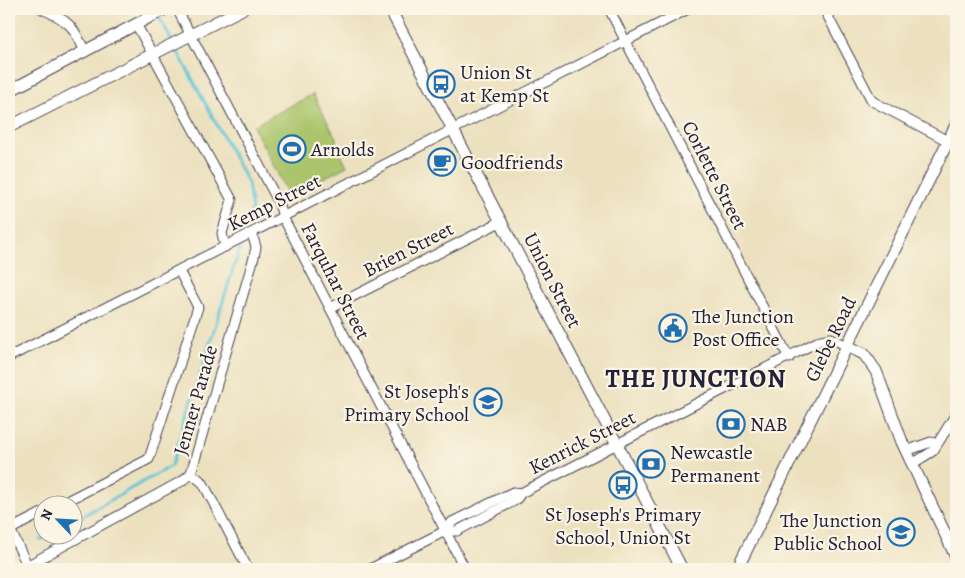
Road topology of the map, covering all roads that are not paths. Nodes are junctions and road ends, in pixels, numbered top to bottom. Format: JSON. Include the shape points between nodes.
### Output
{"nodes":[{"id":1,"x":42,"y":9,"type":"edge"},
{"id":2,"x":177,"y":9,"type":"edge"},
{"id":3,"x":242,"y":9,"type":"edge"},
{"id":4,"x":390,"y":9,"type":"edge"},
{"id":5,"x":609,"y":9,"type":"edge"},
{"id":6,"x":688,"y":9,"type":"edge"},
{"id":7,"x":824,"y":9,"type":"edge"},
{"id":8,"x":159,"y":12,"type":"edge"},
{"id":9,"x":136,"y":24,"type":"junction"},
{"id":10,"x":191,"y":35,"type":"junction"},
{"id":11,"x":626,"y":41,"type":"junction"},
{"id":12,"x":85,"y":52,"type":"junction"},
{"id":13,"x":152,"y":54,"type":"junction"},
{"id":14,"x":9,"y":91,"type":"edge"},
{"id":15,"x":956,"y":125,"type":"edge"},
{"id":16,"x":9,"y":127,"type":"edge"},
{"id":17,"x":454,"y":129,"type":"junction"},
{"id":18,"x":948,"y":141,"type":"junction"},
{"id":19,"x":283,"y":217,"type":"junction"},
{"id":20,"x":502,"y":222,"type":"junction"},
{"id":21,"x":249,"y":235,"type":"junction"},
{"id":22,"x":228,"y":245,"type":"junction"},
{"id":23,"x":179,"y":271,"type":"junction"},
{"id":24,"x":330,"y":308,"type":"junction"},
{"id":25,"x":847,"y":346,"type":"junction"},
{"id":26,"x":9,"y":357,"type":"edge"},
{"id":27,"x":789,"y":358,"type":"junction"},
{"id":28,"x":956,"y":414,"type":"edge"},
{"id":29,"x":617,"y":443,"type":"junction"},
{"id":30,"x":936,"y":444,"type":"junction"},
{"id":31,"x":906,"y":451,"type":"junction"},
{"id":32,"x":912,"y":464,"type":"junction"},
{"id":33,"x":191,"y":473,"type":"junction"},
{"id":34,"x":76,"y":496,"type":"edge"},
{"id":35,"x":32,"y":518,"type":"edge"},
{"id":36,"x":9,"y":529,"type":"edge"},
{"id":37,"x":445,"y":531,"type":"junction"},
{"id":38,"x":955,"y":550,"type":"edge"},
{"id":39,"x":26,"y":568,"type":"edge"},
{"id":40,"x":248,"y":569,"type":"edge"},
{"id":41,"x":370,"y":569,"type":"edge"},
{"id":42,"x":465,"y":569,"type":"edge"},
{"id":43,"x":682,"y":569,"type":"edge"},
{"id":44,"x":737,"y":569,"type":"edge"}],
"edges":[{"from":1,"to":12,"type":"street","via":[[63,18],[72,26]]},
{"from":2,"to":10,"type":"street","name":"Farquhar Street"},
{"from":3,"to":10,"type":"main road"},
{"from":4,"to":17,"type":"main road","name":"Union Street"},
{"from":5,"to":11,"type":"street","name":"Corlette Street"},
{"from":6,"to":11,"type":"street","name":"Kemp Street"},
{"from":7,"to":18,"type":"street","via":[[872,101]]},
{"from":8,"to":9,"type":"main road"},
{"from":9,"to":12,"type":"main road"},
{"from":9,"to":13,"type":"street"},
{"from":10,"to":13,"type":"main road"},
{"from":10,"to":19,"type":"street","name":"Farquhar Street","via":[[281,207]]},
{"from":11,"to":17,"type":"street","name":"Kemp Street"},
{"from":11,"to":27,"type":"street","name":"Corlette Street"},
{"from":12,"to":14,"type":"main road"},
{"from":13,"to":16,"type":"main road"},
{"from":13,"to":22,"type":"street","via":[[232,200],[222,233]]},
{"from":15,"to":18,"type":"main road","name":"Glebe Road"},
{"from":17,"to":19,"type":"street","name":"Kemp Street"},
{"from":17,"to":20,"type":"main road","name":"Union Street"},
{"from":18,"to":25,"type":"main road","name":"Glebe Road"},
{"from":19,"to":21,"type":"street","name":"Kemp Street"},
{"from":19,"to":24,"type":"street","name":"Farquhar Street"},
{"from":20,"to":24,"type":"street","name":"Brien Street"},
{"from":20,"to":29,"type":"main road","name":"Union Street"},
{"from":21,"to":22,"type":"street","name":"Kemp Street"},
{"from":21,"to":33,"type":"street","name":"Jenner Parade","via":[[256,247],[254,257]]},
{"from":22,"to":23,"type":"street","name":"Kemp Street"},
{"from":23,"to":26,"type":"street","name":"Kemp Street"},
{"from":23,"to":34,"type":"street","name":"Jenner Parade","via":[[198,307],[149,458]]},
{"from":24,"to":37,"type":"street","name":"Farquhar Street"},
{"from":25,"to":27,"type":"street","name":"Kenrick Street","via":[[827,338]]},
{"from":25,"to":31,"type":"main road","via":[[864,354],[871,362]]},
{"from":25,"to":44,"type":"main road","name":"Glebe Road"},
{"from":27,"to":29,"type":"street","name":"Kenrick Street"},
{"from":28,"to":30,"type":"street"},
{"from":29,"to":37,"type":"street","name":"Kenrick Street","via":[[457,531]]},
{"from":29,"to":43,"type":"main road","name":"Union Street"},
{"from":30,"to":31,"type":"street","via":[[931,442]]},
{"from":30,"to":32,"type":"street","via":[[933,451]]},
{"from":31,"to":32,"type":"main road"},
{"from":32,"to":38,"type":"main road"},
{"from":33,"to":39,"type":"street","name":"Jenner Parade","via":[[182,482]]},
{"from":33,"to":40,"type":"street","via":[[203,483]]},
{"from":35,"to":36,"type":"street"},
{"from":36,"to":39,"type":"street"},
{"from":37,"to":41,"type":"street","name":"Kenrick Street"},
{"from":37,"to":42,"type":"street","name":"Farquhar Street"}]}
